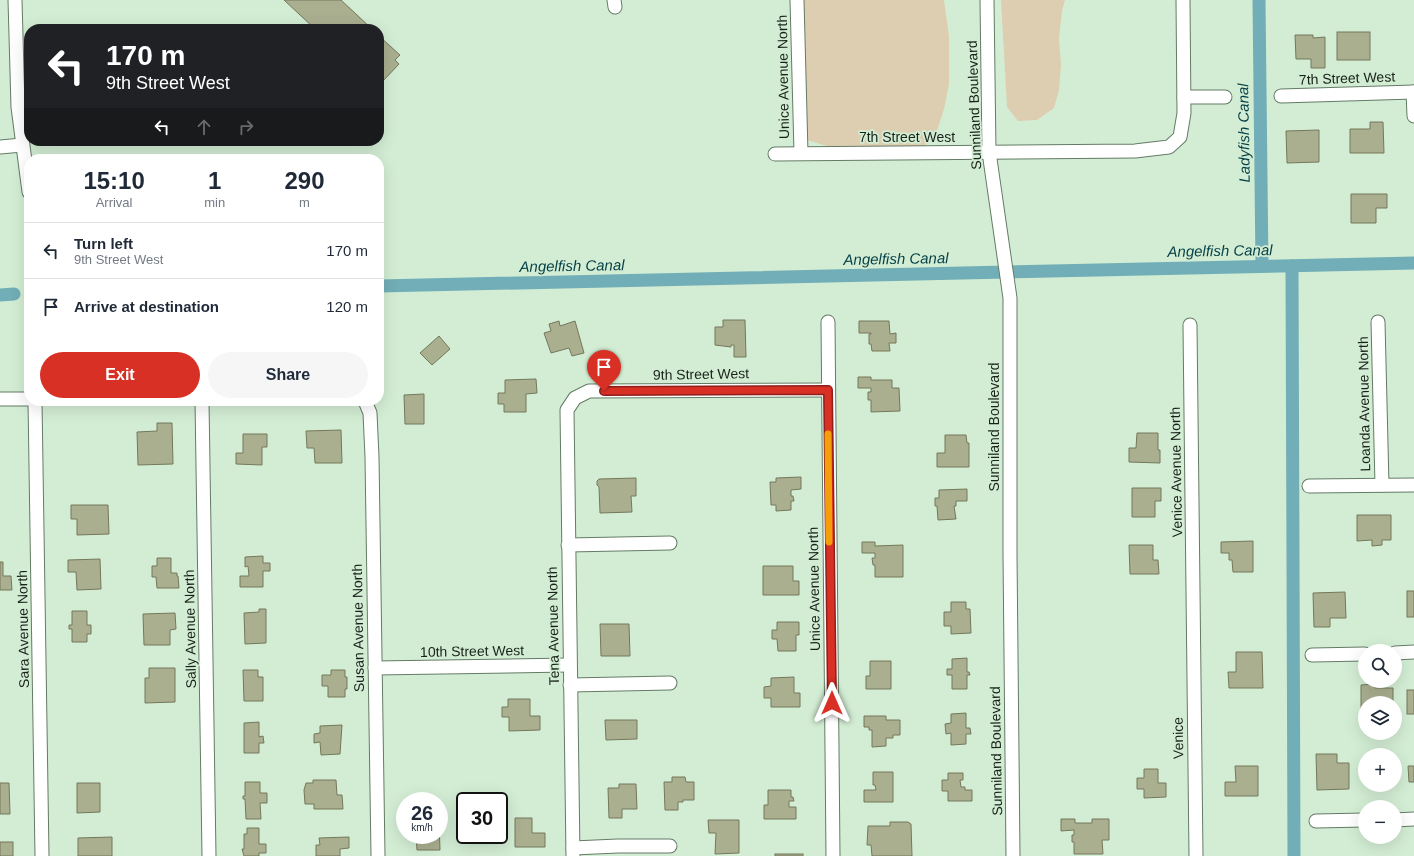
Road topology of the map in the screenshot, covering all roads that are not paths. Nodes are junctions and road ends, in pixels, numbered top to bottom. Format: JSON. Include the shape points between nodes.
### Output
{"nodes":[{"id":1,"x":15,"y":0,"type":"edge"},
{"id":2,"x":797,"y":0,"type":"edge"},
{"id":3,"x":987,"y":0,"type":"edge"},
{"id":4,"x":1183,"y":0,"type":"edge"},
{"id":5,"x":1414,"y":92,"type":"edge"},
{"id":6,"x":1280,"y":96,"type":"dead end"},
{"id":7,"x":1184,"y":97,"type":"junction"},
{"id":8,"x":1225,"y":97,"type":"dead end"},
{"id":9,"x":1414,"y":116,"type":"edge"},
{"id":10,"x":22,"y":144,"type":"junction"},
{"id":11,"x":0,"y":147,"type":"edge"},
{"id":12,"x":989,"y":152,"type":"junction"},
{"id":13,"x":801,"y":153,"type":"junction"},
{"id":14,"x":775,"y":154,"type":"dead end"},
{"id":15,"x":24,"y":158,"type":"edge"},
{"id":16,"x":828,"y":322,"type":"dead end"},
{"id":17,"x":1378,"y":322,"type":"dead end"},
{"id":18,"x":1190,"y":325,"type":"dead end"},
{"id":19,"x":828,"y":390,"type":"junction"},
{"id":20,"x":575,"y":398,"type":"joint"},
{"id":21,"x":0,"y":399,"type":"edge"},
{"id":22,"x":24,"y":399,"type":"edge"},
{"id":23,"x":35,"y":406,"type":"edge"},
{"id":24,"x":202,"y":406,"type":"edge"},
{"id":25,"x":367,"y":406,"type":"edge"},
{"id":26,"x":1382,"y":485,"type":"junction"},
{"id":27,"x":1414,"y":485,"type":"edge"},
{"id":28,"x":1308,"y":486,"type":"dead end"},
{"id":29,"x":670,"y":543,"type":"dead end"},
{"id":30,"x":568,"y":545,"type":"junction"},
{"id":31,"x":1193,"y":619,"type":"joint"},
{"id":32,"x":1414,"y":652,"type":"edge"},
{"id":33,"x":1402,"y":653,"type":"edge"},
{"id":34,"x":1358,"y":654,"type":"edge"},
{"id":35,"x":1312,"y":655,"type":"dead end"},
{"id":36,"x":569,"y":665,"type":"junction"},
{"id":37,"x":375,"y":668,"type":"junction"},
{"id":38,"x":670,"y":683,"type":"dead end"},
{"id":39,"x":570,"y":685,"type":"junction"},
{"id":40,"x":1414,"y":819,"type":"edge"},
{"id":41,"x":1358,"y":820,"type":"edge"},
{"id":42,"x":1402,"y":820,"type":"edge"},
{"id":43,"x":1316,"y":821,"type":"dead end"},
{"id":44,"x":670,"y":846,"type":"dead end"},
{"id":45,"x":573,"y":852,"type":"edge"},
{"id":46,"x":42,"y":856,"type":"edge"},
{"id":47,"x":209,"y":856,"type":"edge"},
{"id":48,"x":378,"y":856,"type":"edge"},
{"id":49,"x":833,"y":856,"type":"edge"},
{"id":50,"x":1013,"y":856,"type":"edge"},
{"id":51,"x":1196,"y":856,"type":"edge"}],
"edges":[{"from":1,"to":10,"type":"street","via":[[16,74]]},
{"from":2,"to":13,"type":"street","name":"Unice Avenue North"},
{"from":3,"to":12,"type":"street","name":"Sunniland Boulevard"},
{"from":4,"to":7,"type":"street"},
{"from":5,"to":6,"type":"street","name":"7th Street West"},
{"from":5,"to":9,"type":"street"},
{"from":7,"to":8,"type":"street"},
{"from":7,"to":12,"type":"street","name":"7th Street West","via":[[1180,137],[1169,147],[1135,151]]},
{"from":10,"to":11,"type":"street"},
{"from":10,"to":15,"type":"street"},
{"from":12,"to":13,"type":"street","name":"7th Street West"},
{"from":12,"to":50,"type":"street","name":"Sunniland Boulevard","via":[[1010,298]]},
{"from":13,"to":14,"type":"street","name":"7th Street West"},
{"from":16,"to":19,"type":"street","name":"Unice Avenue North"},
{"from":17,"to":26,"type":"street","name":"Loanda Avenue North"},
{"from":18,"to":31,"type":"street","name":"Venice Avenue North"},
{"from":19,"to":20,"type":"street","name":"9th Street West","via":[[589,391]]},
{"from":19,"to":49,"type":"street","name":"Unice Avenue North"},
{"from":20,"to":30,"type":"street","name":"Tena Avenue North","via":[[567,410]]},
{"from":21,"to":22,"type":"street"},
{"from":23,"to":46,"type":"street","name":"Sara Avenue North"},
{"from":24,"to":47,"type":"street","name":"Sally Avenue North"},
{"from":25,"to":37,"type":"street","name":"Susan Avenue North","via":[[370,413],[372,456]]},
{"from":26,"to":27,"type":"street"},
{"from":26,"to":28,"type":"street"},
{"from":29,"to":30,"type":"street"},
{"from":30,"to":36,"type":"street","name":"Tena Avenue North"},
{"from":31,"to":51,"type":"street","name":"Venice"},
{"from":32,"to":33,"type":"street"},
{"from":34,"to":35,"type":"street"},
{"from":36,"to":37,"type":"street","name":"10th Street West"},
{"from":36,"to":39,"type":"street","name":"Tena Avenue North"},
{"from":37,"to":48,"type":"street","name":"Susan Avenue North"},
{"from":38,"to":39,"type":"street"},
{"from":39,"to":45,"type":"street","name":"Tena Avenue North"},
{"from":40,"to":42,"type":"street"},
{"from":41,"to":43,"type":"street"},
{"from":44,"to":45,"type":"street","via":[[618,846]]}]}
